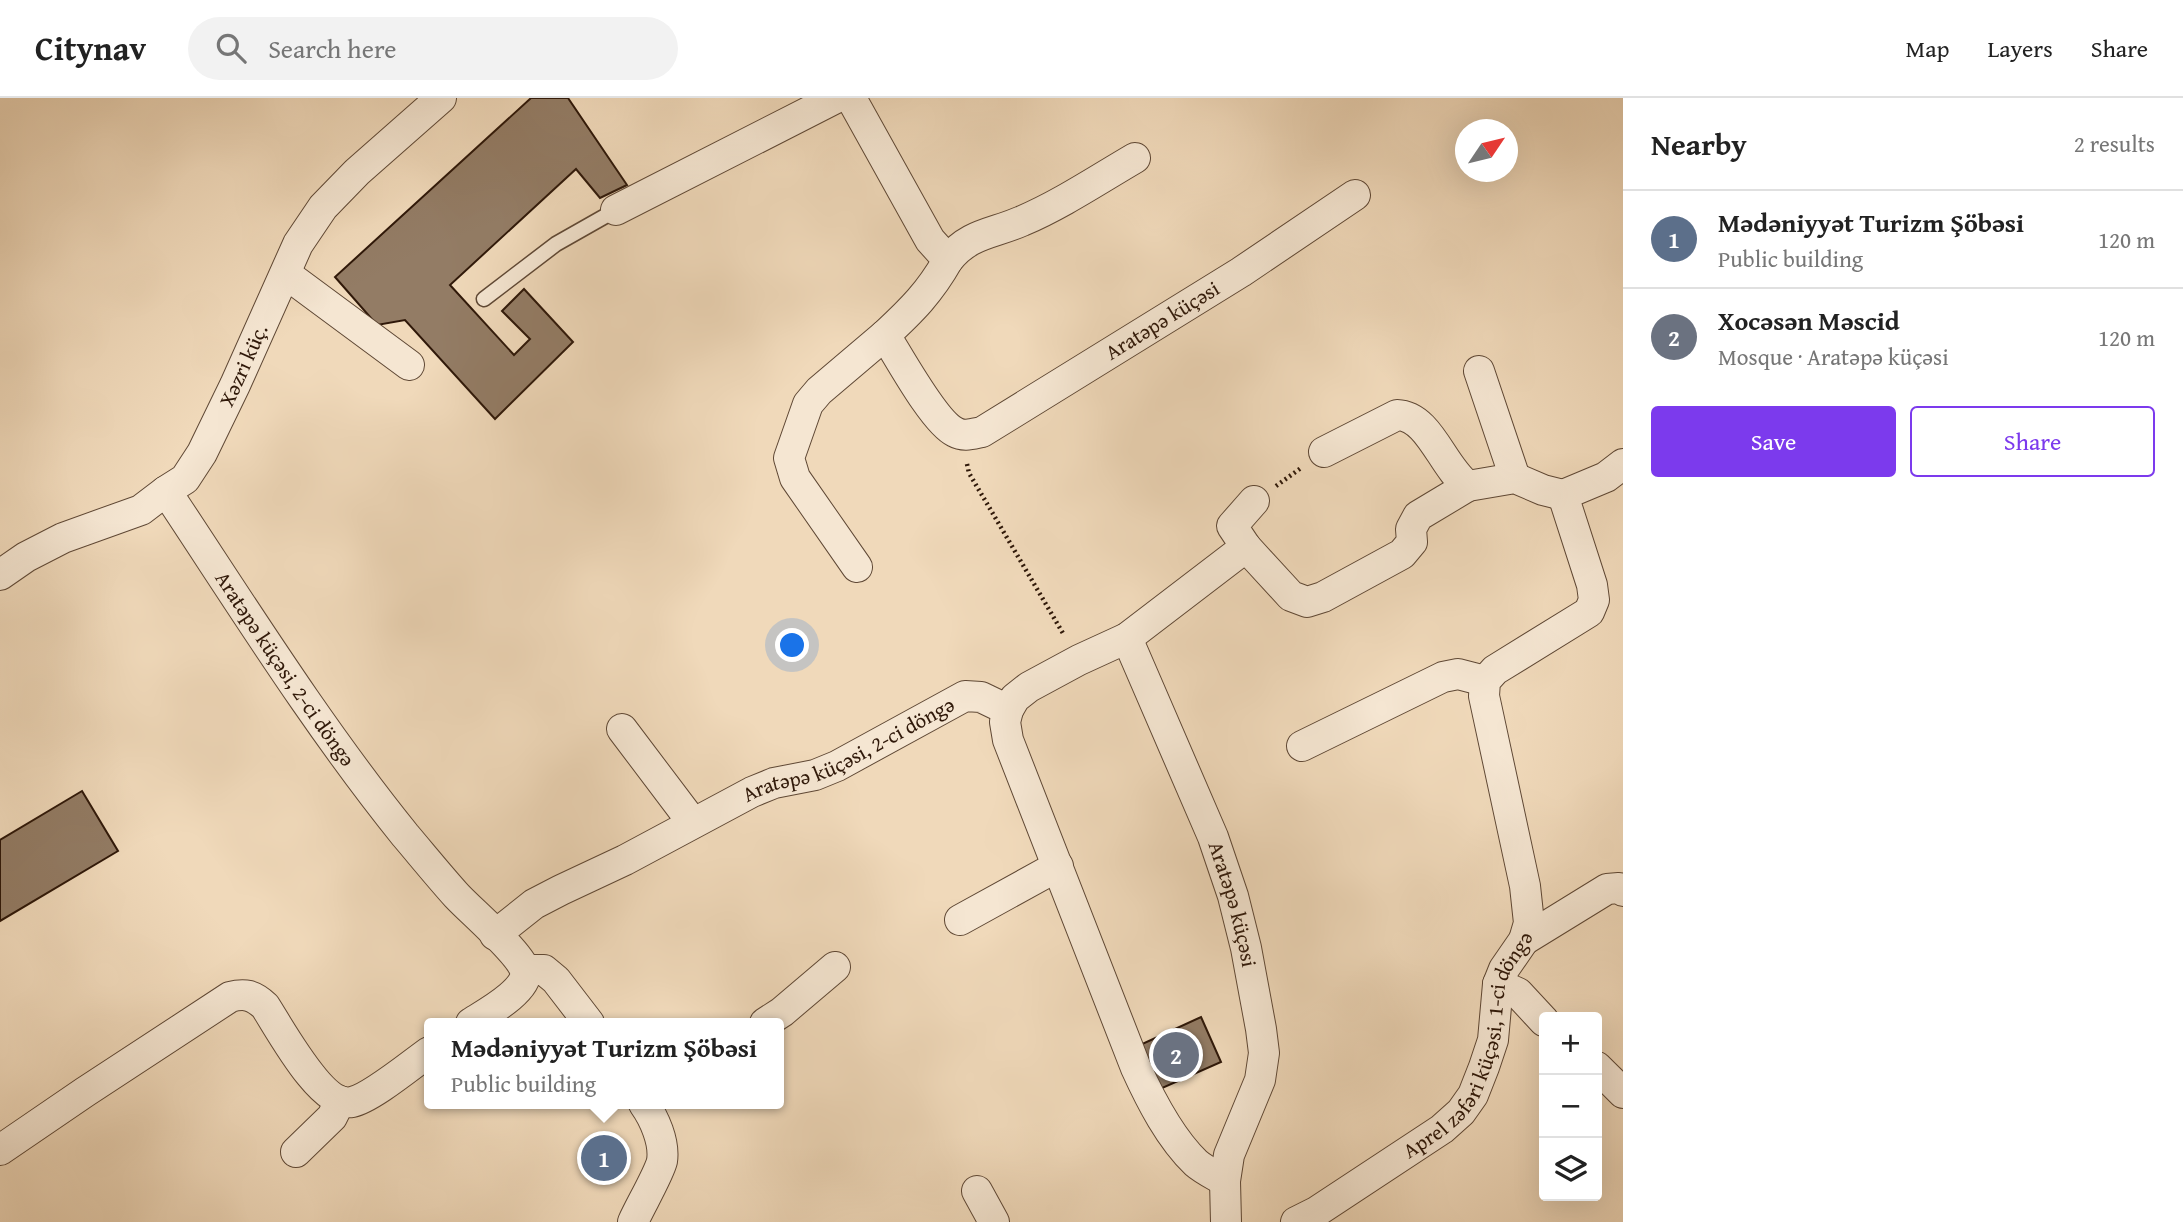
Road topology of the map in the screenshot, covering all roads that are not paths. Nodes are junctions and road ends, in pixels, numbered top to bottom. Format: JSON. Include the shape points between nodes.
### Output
{"nodes":[{"id":1,"x":442,"y":98,"type":"edge"},
{"id":2,"x":836,"y":98,"type":"edge"},
{"id":3,"x":851,"y":98,"type":"edge"},
{"id":4,"x":1135,"y":158,"type":"dead end"},
{"id":5,"x":1355,"y":195,"type":"dead end"},
{"id":6,"x":616,"y":211,"type":"joint"},
{"id":7,"x":948,"y":260,"type":"junction"},
{"id":8,"x":286,"y":274,"type":"junction"},
{"id":9,"x":484,"y":299,"type":"dead end"},
{"id":10,"x":885,"y":335,"type":"junction"},
{"id":11,"x":409,"y":365,"type":"dead end"},
{"id":12,"x":1479,"y":371,"type":"dead end"},
{"id":13,"x":1324,"y":452,"type":"road end"},
{"id":14,"x":1623,"y":464,"type":"edge"},
{"id":15,"x":1515,"y":478,"type":"junction"},
{"id":16,"x":1468,"y":486,"type":"junction"},
{"id":17,"x":166,"y":491,"type":"junction"},
{"id":18,"x":1563,"y":495,"type":"junction"},
{"id":19,"x":1254,"y":501,"type":"road end"},
{"id":20,"x":1246,"y":547,"type":"junction"},
{"id":21,"x":857,"y":567,"type":"dead end"},
{"id":22,"x":0,"y":575,"type":"edge"},
{"id":23,"x":1127,"y":638,"type":"junction"},
{"id":24,"x":1485,"y":681,"type":"junction"},
{"id":25,"x":1008,"y":710,"type":"junction"},
{"id":26,"x":622,"y":729,"type":"dead end"},
{"id":27,"x":1302,"y":746,"type":"dead end"},
{"id":28,"x":693,"y":823,"type":"junction"},
{"id":29,"x":1058,"y":866,"type":"junction"},
{"id":30,"x":1623,"y":891,"type":"edge"},
{"id":31,"x":960,"y":920,"type":"dead end"},
{"id":32,"x":495,"y":935,"type":"junction"},
{"id":33,"x":1524,"y":940,"type":"junction"},
{"id":34,"x":835,"y":967,"type":"dead end"},
{"id":35,"x":525,"y":970,"type":"junction"},
{"id":36,"x":1499,"y":984,"type":"junction"},
{"id":37,"x":1539,"y":1016,"type":"edge"},
{"id":38,"x":478,"y":1018,"type":"edge"},
{"id":39,"x":585,"y":1018,"type":"edge"},
{"id":40,"x":774,"y":1018,"type":"edge"},
{"id":41,"x":424,"y":1055,"type":"edge"},
{"id":42,"x":1602,"y":1072,"type":"edge"},
{"id":43,"x":1623,"y":1093,"type":"edge"},
{"id":44,"x":340,"y":1101,"type":"junction"},
{"id":45,"x":647,"y":1109,"type":"edge"},
{"id":46,"x":0,"y":1150,"type":"edge"},
{"id":47,"x":296,"y":1152,"type":"dead end"},
{"id":48,"x":1224,"y":1181,"type":"junction"},
{"id":49,"x":976,"y":1191,"type":"dead end"},
{"id":50,"x":633,"y":1222,"type":"edge"},
{"id":51,"x":993,"y":1222,"type":"edge"},
{"id":52,"x":1226,"y":1222,"type":"edge"},
{"id":53,"x":1296,"y":1222,"type":"edge"}],
"edges":[{"from":1,"to":8,"type":"street","name":"Xəzri küç.","via":[[323,207],[298,244]]},
{"from":2,"to":6,"type":"street"},
{"from":3,"to":7,"type":"street","via":[[930,240]]},
{"from":4,"to":7,"type":"street","via":[[1023,221],[975,237],[959,246]]},
{"from":5,"to":10,"type":"street","name":"Aratəpə küçəsi","via":[[1241,272],[982,432],[964,435],[940,419]]},
{"from":6,"to":9,"type":"lane","via":[[556,244]]},
{"from":7,"to":10,"type":"street","via":[[933,287]]},
{"from":8,"to":11,"type":"street"},
{"from":8,"to":17,"type":"street","name":"Xəzri küç.","via":[[202,453],[186,479]]},
{"from":10,"to":21,"type":"street","via":[[808,404],[789,458],[795,478]]},
{"from":12,"to":15,"type":"street"},
{"from":13,"to":16,"type":"street","via":[[1397,415],[1408,415]]},
{"from":14,"to":18,"type":"street","via":[[1606,477]]},
{"from":15,"to":16,"type":"street"},
{"from":15,"to":18,"type":"street"},
{"from":16,"to":20,"type":"street","via":[[1418,516],[1412,542],[1402,554],[1307,602],[1291,596]]},
{"from":17,"to":22,"type":"street","name":"Xəzri küç.","via":[[141,510],[62,538]]},
{"from":17,"to":32,"type":"street","name":"Aratəpə küçəsi, 2-ci döngə","via":[[366,785]]},
{"from":18,"to":24,"type":"street","via":[[1592,585],[1594,600],[1589,612],[1495,670]]},
{"from":19,"to":20,"type":"street","via":[[1232,526]]},
{"from":20,"to":23,"type":"street"},
{"from":23,"to":25,"type":"street","via":[[1029,688]]},
{"from":23,"to":48,"type":"street","name":"Aratəpə küçəsi","via":[[1213,837],[1246,948],[1261,1029],[1260,1080],[1229,1155]]},
{"from":24,"to":27,"type":"street","via":[[1458,674],[1443,677]]},
{"from":24,"to":33,"type":"street","name":"Aprel zəfəri küçəsi, 1-ci döngə","via":[[1484,696],[1525,886],[1530,923]]},
{"from":25,"to":28,"type":"street","name":"Aratəpə küçəsi, 2-ci döngə","via":[[981,696],[965,696],[837,766],[774,783]]},
{"from":25,"to":29,"type":"street","via":[[1007,740]]},
{"from":26,"to":28,"type":"street"},
{"from":28,"to":32,"type":"street","name":"Aratəpə küçəsi, 2-ci döngə","via":[[534,904]]},
{"from":29,"to":31,"type":"street"},
{"from":29,"to":48,"type":"street","via":[[1150,1097],[1184,1150]]},
{"from":30,"to":33,"type":"street","via":[[1607,889]]},
{"from":32,"to":35,"type":"street","name":"Aratəpə küçəsi, 2-ci döngə"},
{"from":33,"to":36,"type":"street","name":"Aprel zəfəri küçəsi, 1-ci döngə"},
{"from":34,"to":40,"type":"street"},
{"from":35,"to":38,"type":"street","via":[[518,990]]},
{"from":35,"to":39,"type":"street","via":[[544,970]]},
{"from":36,"to":37,"type":"street","via":[[1518,993]]},
{"from":36,"to":53,"type":"street","name":"Aprel zəfəri küçəsi, 1-ci döngə","via":[[1490,1049],[1473,1095],[1461,1112],[1426,1141]]},
{"from":41,"to":44,"type":"street","via":[[366,1096]]},
{"from":42,"to":43,"type":"street"},
{"from":44,"to":46,"type":"street","via":[[314,1079],[265,1006],[255,997],[241,994]]},
{"from":44,"to":47,"type":"street","via":[[332,1117]]},
{"from":45,"to":50,"type":"street","via":[[660,1141],[662,1161]]},
{"from":48,"to":52,"type":"street","name":"Aratəpə küçəsi"},
{"from":49,"to":51,"type":"street"}]}
